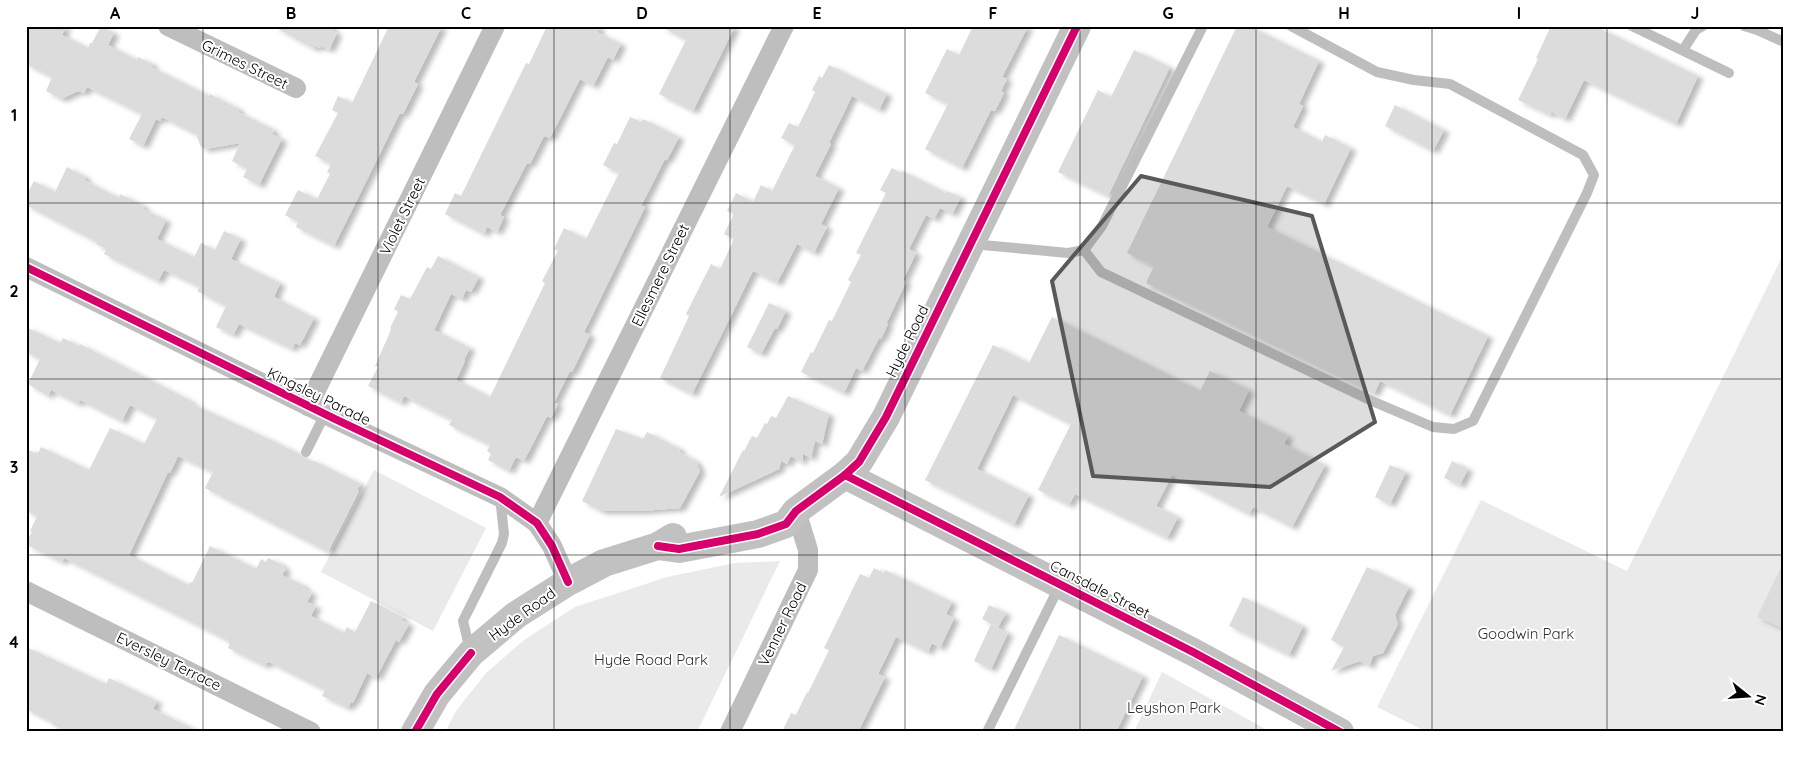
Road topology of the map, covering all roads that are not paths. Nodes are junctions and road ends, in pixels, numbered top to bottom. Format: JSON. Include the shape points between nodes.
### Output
{"nodes":[{"id":1,"x":495,"y":26,"type":"edge"},
{"id":2,"x":784,"y":26,"type":"edge"},
{"id":3,"x":1077,"y":26,"type":"edge"},
{"id":4,"x":1203,"y":26,"type":"edge"},
{"id":5,"x":1292,"y":26,"type":"edge"},
{"id":6,"x":1632,"y":26,"type":"edge"},
{"id":7,"x":1703,"y":26,"type":"edge"},
{"id":8,"x":1744,"y":26,"type":"edge"},
{"id":9,"x":180,"y":29,"type":"edge"},
{"id":10,"x":1784,"y":42,"type":"edge"},
{"id":11,"x":1683,"y":50,"type":"junction"},
{"id":12,"x":1729,"y":73,"type":"dead end"},
{"id":13,"x":296,"y":88,"type":"dead end"},
{"id":14,"x":970,"y":243,"type":"junction"},
{"id":15,"x":1084,"y":250,"type":"junction"},
{"id":16,"x":26,"y":267,"type":"edge"},
{"id":17,"x":316,"y":410,"type":"junction"},
{"id":18,"x":306,"y":452,"type":"dead end"},
{"id":19,"x":845,"y":475,"type":"junction"},
{"id":20,"x":500,"y":497,"type":"junction"},
{"id":21,"x":796,"y":511,"type":"junction"},
{"id":22,"x":537,"y":523,"type":"junction"},
{"id":23,"x":568,"y":582,"type":"junction"},
{"id":24,"x":1061,"y":585,"type":"junction"},
{"id":25,"x":26,"y":591,"type":"edge"},
{"id":26,"x":471,"y":653,"type":"junction"},
{"id":27,"x":311,"y":732,"type":"edge"},
{"id":28,"x":415,"y":732,"type":"edge"},
{"id":29,"x":730,"y":732,"type":"edge"},
{"id":30,"x":987,"y":732,"type":"edge"},
{"id":31,"x":1340,"y":732,"type":"edge"}],
"edges":[{"from":1,"to":17,"type":"street","name":"Violet Street"},
{"from":2,"to":22,"type":"street","name":"Ellesmere Street"},
{"from":3,"to":14,"type":"street","name":"Hyde Road"},
{"from":4,"to":15,"type":"lane","via":[[1102,226]]},
{"from":5,"to":15,"type":"lane","via":[[1377,72],[1450,84],[1583,155],[1594,176],[1473,421],[1454,429],[1433,427],[1372,401],[1101,272]]},
{"from":6,"to":11,"type":"lane"},
{"from":7,"to":11,"type":"lane","via":[[1696,30]]},
{"from":8,"to":10,"type":"lane"},
{"from":9,"to":13,"type":"street","name":"Grimes Street"},
{"from":11,"to":12,"type":"lane"},
{"from":14,"to":15,"type":"lane","via":[[1068,253]]},
{"from":14,"to":19,"type":"street","name":"Hyde Road","via":[[886,417],[858,462]]},
{"from":16,"to":17,"type":"street","name":"Kingsley Parade"},
{"from":17,"to":18,"type":"lane"},
{"from":17,"to":20,"type":"street","name":"Kingsley Parade"},
{"from":19,"to":21,"type":"street","name":"Hyde Road"},
{"from":19,"to":24,"type":"street","name":"Cansdale Street"},
{"from":20,"to":22,"type":"street","name":"Kingsley Parade"},
{"from":20,"to":26,"type":"lane","name":"Hyde Road","via":[[502,543],[463,621]]},
{"from":21,"to":23,"type":"street","name":"Hyde Road","via":[[786,524],[758,534],[679,549],[658,546],[604,563]]},
{"from":21,"to":29,"type":"street","name":"Venner Road","via":[[808,550],[808,570]]},
{"from":22,"to":23,"type":"street","name":"Kingsley Parade","via":[[552,546]]},
{"from":23,"to":26,"type":"street","name":"Hyde Road","via":[[516,615]]},
{"from":24,"to":30,"type":"lane"},
{"from":24,"to":31,"type":"street","name":"Cansdale Street"},
{"from":25,"to":27,"type":"street","name":"Eversley Terrace"},
{"from":26,"to":28,"type":"street","name":"Hyde Road","via":[[437,694]]}]}
